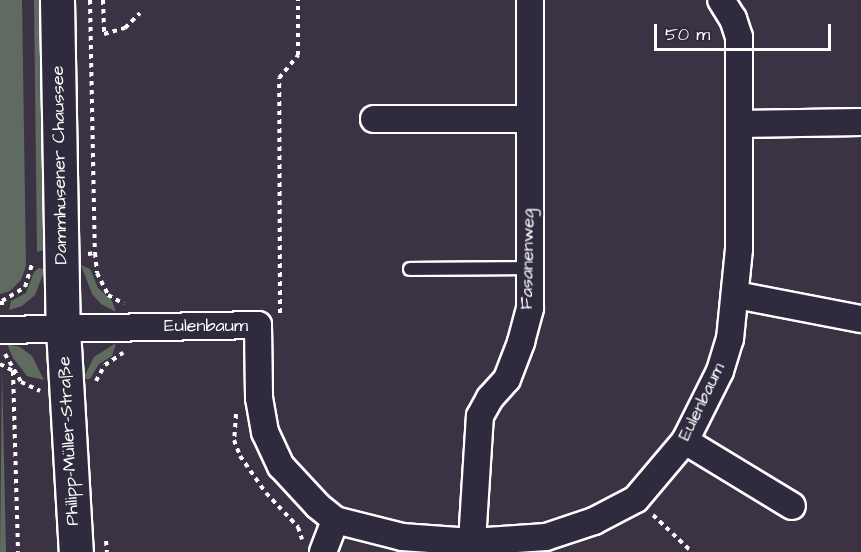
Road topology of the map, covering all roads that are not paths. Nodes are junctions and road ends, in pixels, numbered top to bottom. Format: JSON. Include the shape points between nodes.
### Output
{"nodes":[{"id":1,"x":57,"y":0,"type":"edge"},
{"id":2,"x":530,"y":0,"type":"edge"},
{"id":3,"x":721,"y":0,"type":"edge"},
{"id":4,"x":374,"y":118,"type":"dead end"},
{"id":5,"x":529,"y":118,"type":"junction"},
{"id":6,"x":861,"y":122,"type":"edge"},
{"id":7,"x":739,"y":124,"type":"junction"},
{"id":8,"x":529,"y":268,"type":"junction"},
{"id":9,"x":410,"y":269,"type":"dead end"},
{"id":10,"x":736,"y":294,"type":"junction"},
{"id":11,"x":861,"y":320,"type":"edge"},
{"id":12,"x":63,"y":329,"type":"junction"},
{"id":13,"x":0,"y":330,"type":"edge"},
{"id":14,"x":685,"y":441,"type":"junction"},
{"id":15,"x":792,"y":506,"type":"dead end"},
{"id":16,"x":336,"y":520,"type":"junction"},
{"id":17,"x":472,"y":542,"type":"junction"},
{"id":18,"x":312,"y":546,"type":"edge"},
{"id":19,"x":76,"y":552,"type":"edge"}],
"edges":[{"from":1,"to":12,"type":"street","name":"Dammhusener Chaussee"},
{"from":2,"to":5,"type":"street","name":"Fasanenweg"},
{"from":3,"to":7,"type":"street","name":"Eulenbaum","via":[[734,19],[739,37]]},
{"from":4,"to":5,"type":"street"},
{"from":5,"to":8,"type":"street","name":"Fasanenweg"},
{"from":6,"to":7,"type":"street"},
{"from":7,"to":10,"type":"street","name":"Eulenbaum"},
{"from":8,"to":9,"type":"lane"},
{"from":8,"to":17,"type":"street","name":"Fasanenweg","via":[[530,308],[521,342],[507,379],[480,416]]},
{"from":10,"to":11,"type":"street"},
{"from":10,"to":14,"type":"street","name":"Eulenbaum","via":[[730,339],[720,371]]},
{"from":12,"to":13,"type":"street"},
{"from":12,"to":16,"type":"street","name":"Eulenbaum","via":[[258,325],[260,398],[269,440],[278,461],[293,480]]},
{"from":12,"to":19,"type":"street","name":"Philipp-Müller-Straße"},
{"from":14,"to":15,"type":"street"},
{"from":14,"to":17,"type":"street","name":"Eulenbaum","via":[[636,499],[594,521],[546,537]]},
{"from":16,"to":17,"type":"street","name":"Eulenbaum","via":[[402,537]]},
{"from":16,"to":18,"type":"street"}]}
